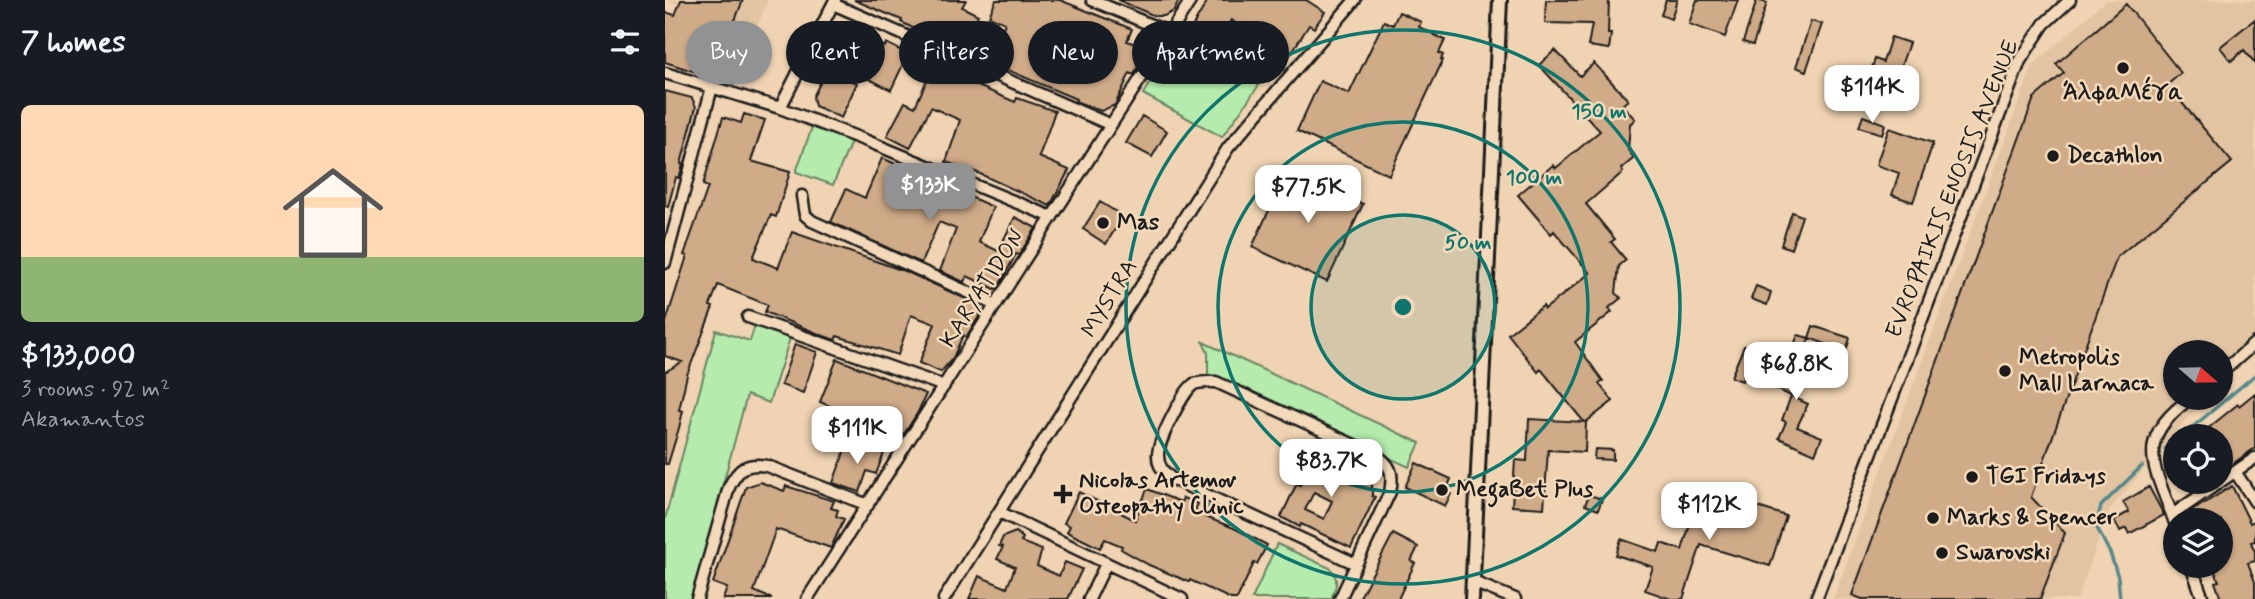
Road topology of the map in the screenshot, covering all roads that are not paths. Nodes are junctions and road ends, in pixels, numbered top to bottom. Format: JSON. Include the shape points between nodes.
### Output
{"nodes":[{"id":1,"x":1092,"y":0,"type":"edge"},
{"id":2,"x":1191,"y":0,"type":"edge"},
{"id":3,"x":1355,"y":0,"type":"edge"},
{"id":4,"x":1500,"y":0,"type":"edge"},
{"id":5,"x":2070,"y":0,"type":"edge"},
{"id":6,"x":834,"y":2,"type":"edge"},
{"id":7,"x":1142,"y":21,"type":"edge"},
{"id":8,"x":1178,"y":21,"type":"edge"},
{"id":9,"x":665,"y":73,"type":"edge"},
{"id":10,"x":1137,"y":84,"type":"edge"},
{"id":11,"x":712,"y":87,"type":"junction"},
{"id":12,"x":780,"y":108,"type":"junction"},
{"id":13,"x":1111,"y":125,"type":"junction"},
{"id":14,"x":802,"y":196,"type":"dead end"},
{"id":15,"x":1052,"y":217,"type":"junction"},
{"id":16,"x":665,"y":263,"type":"edge"},
{"id":17,"x":996,"y":305,"type":"junction"},
{"id":18,"x":748,"y":317,"type":"dead end"},
{"id":19,"x":2255,"y":343,"type":"edge"},
{"id":20,"x":2233,"y":362,"type":"edge"},
{"id":21,"x":944,"y":386,"type":"junction"},
{"id":22,"x":2175,"y":410,"type":"edge"},
{"id":23,"x":2255,"y":458,"type":"edge"},
{"id":24,"x":2237,"y":473,"type":"junction"},
{"id":25,"x":2255,"y":502,"type":"edge"},
{"id":26,"x":868,"y":505,"type":"junction"},
{"id":27,"x":2169,"y":508,"type":"edge"},
{"id":28,"x":2189,"y":508,"type":"edge"},
{"id":29,"x":999,"y":512,"type":"junction"},
{"id":30,"x":1106,"y":564,"type":"junction"},
{"id":31,"x":1356,"y":564,"type":"junction"},
{"id":32,"x":2196,"y":578,"type":"edge"},
{"id":33,"x":1473,"y":583,"type":"junction"},
{"id":34,"x":697,"y":599,"type":"edge"},
{"id":35,"x":807,"y":599,"type":"edge"},
{"id":36,"x":943,"y":599,"type":"edge"},
{"id":37,"x":1089,"y":599,"type":"edge"},
{"id":38,"x":1182,"y":599,"type":"edge"},
{"id":39,"x":1340,"y":599,"type":"edge"},
{"id":40,"x":1472,"y":599,"type":"edge"},
{"id":41,"x":1515,"y":599,"type":"edge"},
{"id":42,"x":1816,"y":599,"type":"edge"},
{"id":43,"x":2203,"y":599,"type":"edge"}],
"edges":[{"from":1,"to":7,"type":"street"},
{"from":2,"to":8,"type":"street","name":"KARYATIDON"},
{"from":3,"to":29,"type":"street","name":"MYSTRA","via":[[1228,148]]},
{"from":4,"to":33,"type":"street"},
{"from":5,"to":42,"type":"street","name":"EVROPAIKIS ENOSIS AVENUE","via":[[2045,24],[2020,61]]},
{"from":6,"to":12,"type":"street"},
{"from":6,"to":13,"type":"street"},
{"from":9,"to":11,"type":"street"},
{"from":10,"to":13,"type":"street","name":"KARYATIDON"},
{"from":11,"to":12,"type":"street"},
{"from":11,"to":16,"type":"street"},
{"from":12,"to":15,"type":"street"},
{"from":13,"to":15,"type":"street","name":"KARYATIDON"},
{"from":14,"to":17,"type":"street","via":[[804,215],[812,221]]},
{"from":15,"to":17,"type":"street","name":"KARYATIDON"},
{"from":17,"to":21,"type":"street","name":"KARYATIDON"},
{"from":18,"to":21,"type":"street"},
{"from":19,"to":20,"type":"street"},
{"from":21,"to":26,"type":"street","name":"KARYATIDON"},
{"from":22,"to":27,"type":"street","via":[[2155,437],[2152,454]]},
{"from":23,"to":24,"type":"street"},
{"from":24,"to":25,"type":"street"},
{"from":24,"to":28,"type":"street"},
{"from":26,"to":34,"type":"street","via":[[767,466],[754,463],[744,468],[729,487]]},
{"from":26,"to":35,"type":"street","name":"KARYATIDON"},
{"from":29,"to":30,"type":"street"},
{"from":29,"to":36,"type":"street","name":"MYSTRA"},
{"from":30,"to":37,"type":"street"},
{"from":30,"to":38,"type":"street"},
{"from":31,"to":31,"type":"street","via":[[1390,492],[1393,478],[1385,461],[1216,382],[1194,385],[1158,447],[1161,469]]},
{"from":31,"to":39,"type":"street"},
{"from":32,"to":43,"type":"street"},
{"from":33,"to":40,"type":"street"},
{"from":33,"to":41,"type":"street"}]}
